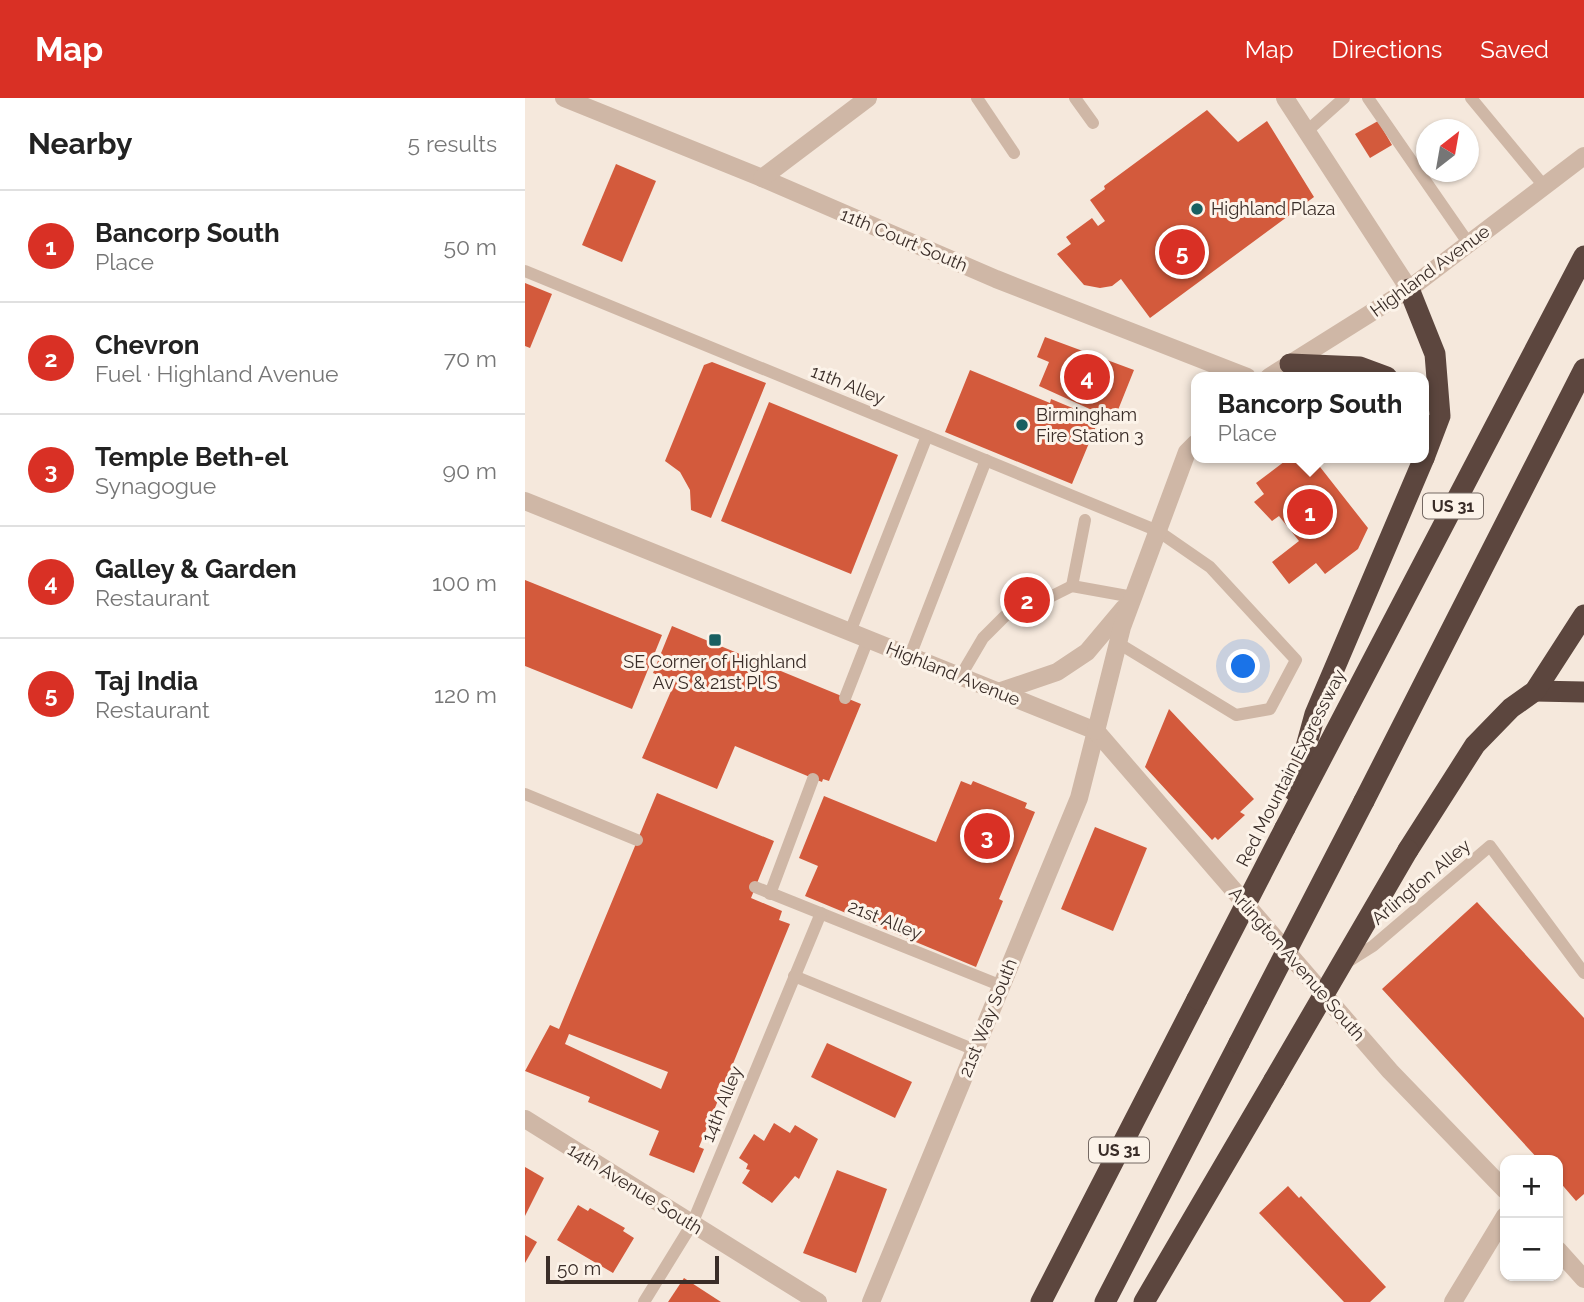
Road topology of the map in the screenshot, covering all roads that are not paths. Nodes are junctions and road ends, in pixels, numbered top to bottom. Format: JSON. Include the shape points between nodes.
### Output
{"nodes":[{"id":1,"x":564,"y":98,"type":"edge"},
{"id":2,"x":868,"y":98,"type":"edge"},
{"id":3,"x":977,"y":98,"type":"edge"},
{"id":4,"x":1075,"y":98,"type":"edge"},
{"id":5,"x":1285,"y":98,"type":"edge"},
{"id":6,"x":1344,"y":98,"type":"edge"},
{"id":7,"x":1368,"y":98,"type":"edge"},
{"id":8,"x":1471,"y":98,"type":"edge"},
{"id":9,"x":1093,"y":123,"type":"dead end"},
{"id":10,"x":1307,"y":132,"type":"junction"},
{"id":11,"x":1014,"y":153,"type":"dead end"},
{"id":12,"x":1584,"y":156,"type":"edge"},
{"id":13,"x":762,"y":178,"type":"junction"},
{"id":14,"x":1544,"y":186,"type":"junction"},
{"id":15,"x":1469,"y":244,"type":"junction"},
{"id":16,"x":1584,"y":256,"type":"edge"},
{"id":17,"x":525,"y":271,"type":"edge"},
{"id":18,"x":1409,"y":289,"type":"junction"},
{"id":19,"x":1290,"y":364,"type":"junction"},
{"id":20,"x":1584,"y":369,"type":"edge"},
{"id":21,"x":1234,"y":372,"type":"edge"},
{"id":22,"x":1277,"y":372,"type":"edge"},
{"id":23,"x":1374,"y":372,"type":"edge"},
{"id":24,"x":927,"y":436,"type":"junction"},
{"id":25,"x":1429,"y":443,"type":"edge"},
{"id":26,"x":1191,"y":448,"type":"edge"},
{"id":27,"x":986,"y":460,"type":"junction"},
{"id":28,"x":1421,"y":463,"type":"edge"},
{"id":29,"x":525,"y":501,"type":"edge"},
{"id":30,"x":1085,"y":520,"type":"dead end"},
{"id":31,"x":1158,"y":531,"type":"junction"},
{"id":32,"x":1072,"y":586,"type":"junction"},
{"id":33,"x":1133,"y":597,"type":"junction"},
{"id":34,"x":1046,"y":599,"type":"dead end"},
{"id":35,"x":1584,"y":615,"type":"edge"},
{"id":36,"x":1005,"y":616,"type":"dead end"},
{"id":37,"x":850,"y":632,"type":"junction"},
{"id":38,"x":868,"y":639,"type":"junction"},
{"id":39,"x":1118,"y":643,"type":"junction"},
{"id":40,"x":910,"y":656,"type":"junction"},
{"id":41,"x":960,"y":677,"type":"junction"},
{"id":42,"x":1535,"y":691,"type":"junction"},
{"id":43,"x":998,"y":692,"type":"junction"},
{"id":44,"x":1584,"y":692,"type":"edge"},
{"id":45,"x":845,"y":698,"type":"dead end"},
{"id":46,"x":1096,"y":731,"type":"junction"},
{"id":47,"x":813,"y":779,"type":"dead end"},
{"id":48,"x":525,"y":794,"type":"edge"},
{"id":49,"x":1285,"y":828,"type":"junction"},
{"id":50,"x":638,"y":840,"type":"dead end"},
{"id":51,"x":755,"y":887,"type":"dead end"},
{"id":52,"x":770,"y":894,"type":"junction"},
{"id":53,"x":821,"y":913,"type":"junction"},
{"id":54,"x":1584,"y":973,"type":"edge"},
{"id":55,"x":794,"y":976,"type":"junction"},
{"id":56,"x":1002,"y":986,"type":"junction"},
{"id":57,"x":1319,"y":989,"type":"junction"},
{"id":58,"x":975,"y":1050,"type":"junction"},
{"id":59,"x":525,"y":1119,"type":"edge"},
{"id":60,"x":1500,"y":1186,"type":"edge"},
{"id":61,"x":1504,"y":1218,"type":"edge"},
{"id":62,"x":692,"y":1224,"type":"junction"},
{"id":63,"x":1563,"y":1256,"type":"edge"},
{"id":64,"x":1584,"y":1279,"type":"edge"},
{"id":65,"x":644,"y":1302,"type":"edge"},
{"id":66,"x":818,"y":1302,"type":"edge"},
{"id":67,"x":871,"y":1302,"type":"edge"},
{"id":68,"x":1041,"y":1302,"type":"edge"},
{"id":69,"x":1105,"y":1302,"type":"edge"},
{"id":70,"x":1144,"y":1302,"type":"edge"},
{"id":71,"x":1453,"y":1302,"type":"edge"}],
"edges":[{"from":1,"to":13,"type":"street","name":"11th Court South"},
{"from":2,"to":13,"type":"street"},
{"from":3,"to":11,"type":"lane"},
{"from":4,"to":9,"type":"lane"},
{"from":5,"to":10,"type":"street"},
{"from":6,"to":10,"type":"lane"},
{"from":7,"to":15,"type":"lane"},
{"from":8,"to":14,"type":"lane"},
{"from":10,"to":18,"type":"street"},
{"from":12,"to":14,"type":"street","name":"Highland Avenue"},
{"from":13,"to":21,"type":"street","name":"11th Court South","via":[[996,279]]},
{"from":14,"to":15,"type":"street","name":"Highland Avenue"},
{"from":15,"to":18,"type":"street","name":"Highland Avenue"},
{"from":16,"to":49,"type":"highway","name":"Red Mountain Expressway","number":"US 31"},
{"from":17,"to":24,"type":"lane","name":"11th Alley"},
{"from":18,"to":19,"type":"street","name":"Highland Avenue"},
{"from":18,"to":25,"type":"highway","via":[[1435,354],[1440,416]]},
{"from":19,"to":22,"type":"street","name":"Highland Avenue"},
{"from":19,"to":23,"type":"highway","via":[[1360,367]]},
{"from":20,"to":69,"type":"highway","number":"US 31","bridge":true},
{"from":24,"to":27,"type":"lane","name":"11th Alley"},
{"from":24,"to":37,"type":"lane"},
{"from":26,"to":31,"type":"street"},
{"from":27,"to":31,"type":"lane","name":"11th Alley"},
{"from":27,"to":40,"type":"lane"},
{"from":28,"to":49,"type":"highway","via":[[1307,740]]},
{"from":29,"to":37,"type":"street","name":"Highland Avenue"},
{"from":30,"to":32,"type":"lane"},
{"from":31,"to":33,"type":"street"},
{"from":31,"to":39,"type":"lane","name":"11th Alley","via":[[1210,567],[1296,660],[1270,709],[1235,715]]},
{"from":32,"to":33,"type":"lane"},
{"from":32,"to":34,"type":"lane"},
{"from":33,"to":39,"type":"street"},
{"from":33,"to":43,"type":"street","via":[[1087,652],[1057,672]]},
{"from":35,"to":42,"type":"highway"},
{"from":36,"to":41,"type":"lane","via":[[983,638]]},
{"from":37,"to":38,"type":"street","name":"Highland Avenue"},
{"from":38,"to":40,"type":"street","name":"Highland Avenue"},
{"from":38,"to":45,"type":"lane"},
{"from":39,"to":46,"type":"street"},
{"from":40,"to":41,"type":"street","name":"Highland Avenue"},
{"from":41,"to":43,"type":"street","name":"Highland Avenue"},
{"from":42,"to":44,"type":"highway"},
{"from":42,"to":70,"type":"highway","bridge":true,"via":[[1475,745],[1408,850]]},
{"from":43,"to":46,"type":"street","name":"Highland Avenue"},
{"from":46,"to":56,"type":"street","name":"21st Way South","via":[[1079,798]]},
{"from":46,"to":57,"type":"street","name":"Arlington Avenue South"},
{"from":47,"to":52,"type":"lane"},
{"from":48,"to":50,"type":"lane"},
{"from":49,"to":68,"type":"highway","name":"Red Mountain Expressway","number":"US 31","bridge":true},
{"from":51,"to":52,"type":"lane","name":"21st Alley"},
{"from":52,"to":53,"type":"lane","name":"21st Alley"},
{"from":53,"to":55,"type":"lane","name":"14th Alley"},
{"from":53,"to":56,"type":"lane","name":"21st Alley"},
{"from":54,"to":57,"type":"lane","name":"Arlington Alley","via":[[1490,846],[1373,946],[1332,972]]},
{"from":55,"to":58,"type":"lane"},
{"from":55,"to":62,"type":"lane","name":"14th Alley"},
{"from":56,"to":58,"type":"street","name":"21st Way South"},
{"from":57,"to":60,"type":"street","name":"Arlington Avenue South"},
{"from":58,"to":67,"type":"street","name":"21st Way South"},
{"from":59,"to":62,"type":"street","name":"14th Avenue South"},
{"from":61,"to":71,"type":"street"},
{"from":62,"to":65,"type":"lane","name":"14th Alley"},
{"from":62,"to":66,"type":"street","name":"14th Avenue South"},
{"from":63,"to":64,"type":"street"}]}
